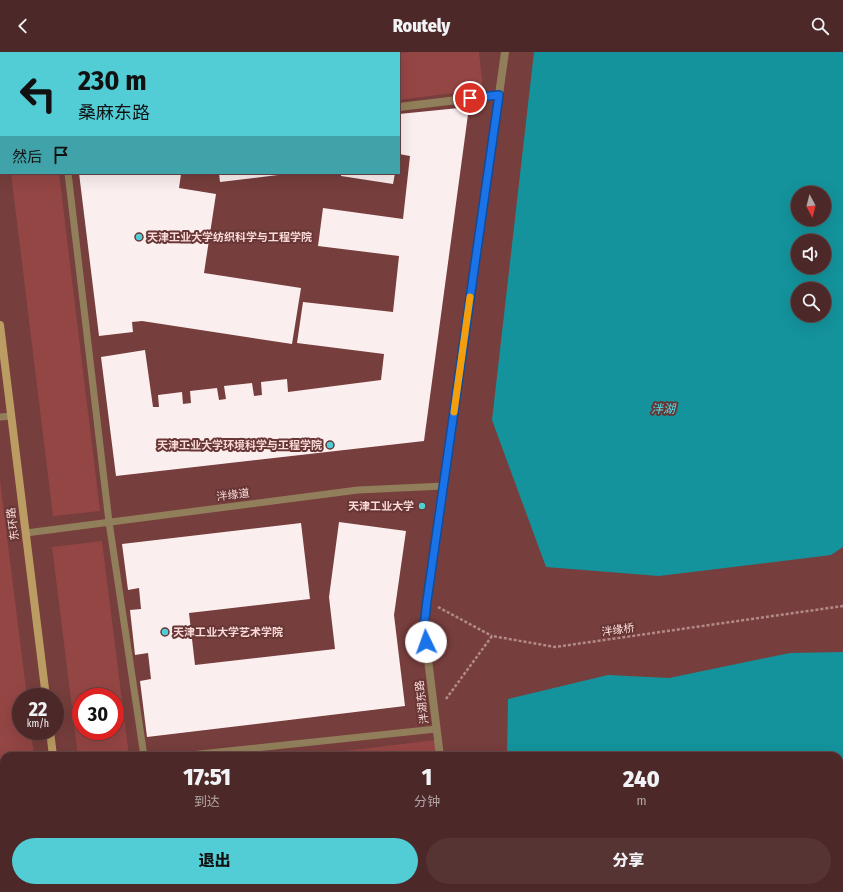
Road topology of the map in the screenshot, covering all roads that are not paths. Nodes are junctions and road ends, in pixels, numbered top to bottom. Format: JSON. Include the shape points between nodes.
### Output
{"nodes":[{"id":1,"x":505,"y":52,"type":"edge"},
{"id":2,"x":499,"y":95,"type":"junction"},
{"id":3,"x":400,"y":107,"type":"edge"},
{"id":4,"x":68,"y":174,"type":"edge"},
{"id":5,"x":0,"y":324,"type":"edge"},
{"id":6,"x":11,"y":416,"type":"junction"},
{"id":7,"x":0,"y":417,"type":"edge"},
{"id":8,"x":444,"y":486,"type":"junction"},
{"id":9,"x":109,"y":522,"type":"junction"},
{"id":10,"x":26,"y":532,"type":"junction"},
{"id":11,"x":45,"y":688,"type":"edge"},
{"id":12,"x":436,"y":729,"type":"junction"},
{"id":13,"x":51,"y":740,"type":"edge"},
{"id":14,"x":53,"y":752,"type":"edge"},
{"id":15,"x":143,"y":752,"type":"edge"},
{"id":16,"x":219,"y":752,"type":"edge"},
{"id":17,"x":439,"y":752,"type":"edge"}],
"edges":[{"from":1,"to":2,"type":"street","name":"泮湖东路"},
{"from":2,"to":3,"type":"street"},
{"from":2,"to":8,"type":"street","name":"泮湖东路"},
{"from":4,"to":9,"type":"lane"},
{"from":5,"to":6,"type":"street","name":"东环路"},
{"from":6,"to":7,"type":"lane"},
{"from":6,"to":10,"type":"street","name":"东环路"},
{"from":8,"to":9,"type":"lane","name":"泮缘道","via":[[358,490]]},
{"from":8,"to":12,"type":"street","name":"泮湖东路","via":[[424,627]]},
{"from":9,"to":10,"type":"lane","name":"泮缘道"},
{"from":9,"to":15,"type":"lane"},
{"from":10,"to":11,"type":"street","name":"东环路"},
{"from":12,"to":16,"type":"lane"},
{"from":12,"to":17,"type":"street","name":"泮湖东路"},
{"from":13,"to":14,"type":"street"}]}
